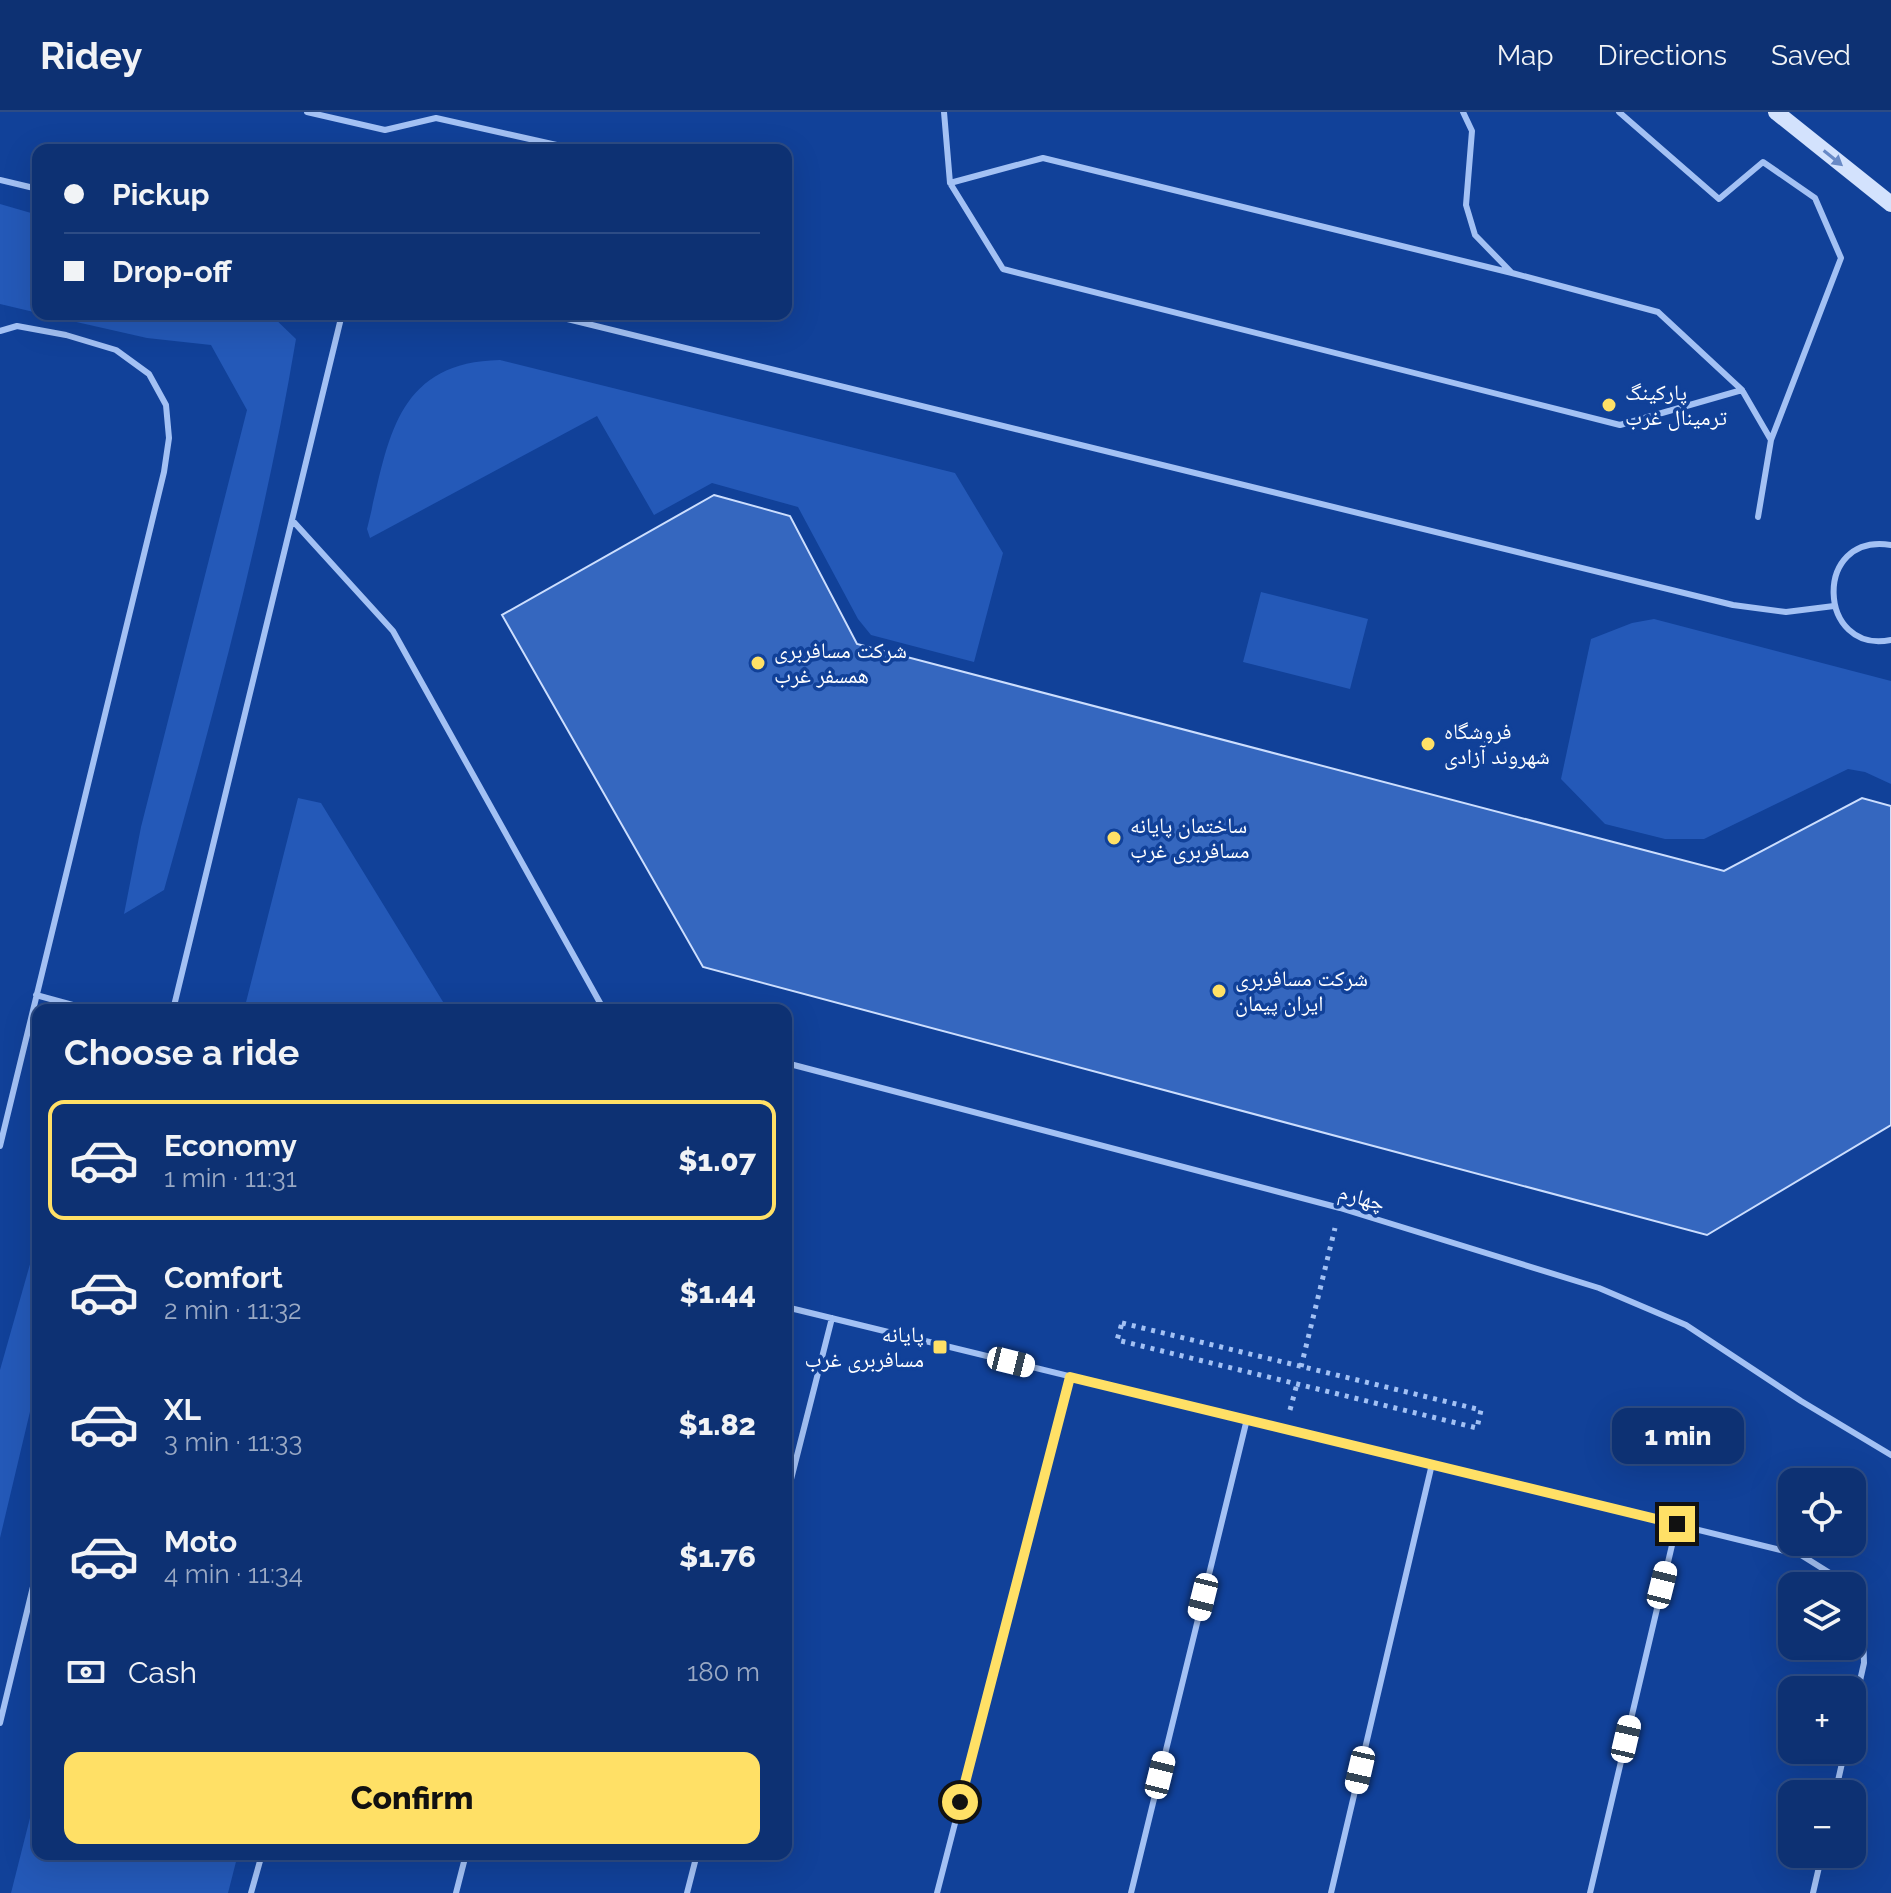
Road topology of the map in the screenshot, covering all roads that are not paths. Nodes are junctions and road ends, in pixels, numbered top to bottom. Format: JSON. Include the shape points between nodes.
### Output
{"nodes":[{"id":1,"x":307,"y":112,"type":"edge"},
{"id":2,"x":944,"y":112,"type":"edge"},
{"id":3,"x":1463,"y":112,"type":"edge"},
{"id":4,"x":1619,"y":112,"type":"edge"},
{"id":5,"x":1776,"y":112,"type":"edge"},
{"id":6,"x":552,"y":144,"type":"edge"},
{"id":7,"x":0,"y":180,"type":"edge"},
{"id":8,"x":950,"y":183,"type":"junction"},
{"id":9,"x":32,"y":188,"type":"edge"},
{"id":10,"x":1891,"y":204,"type":"edge"},
{"id":11,"x":1512,"y":273,"type":"junction"},
{"id":12,"x":341,"y":320,"type":"edge"},
{"id":13,"x":571,"y":320,"type":"edge"},
{"id":14,"x":0,"y":331,"type":"edge"},
{"id":15,"x":1742,"y":390,"type":"junction"},
{"id":16,"x":1771,"y":440,"type":"junction"},
{"id":17,"x":1758,"y":517,"type":"dead end"},
{"id":18,"x":292,"y":520,"type":"junction"},
{"id":19,"x":1891,"y":545,"type":"edge"},
{"id":20,"x":1834,"y":606,"type":"junction"},
{"id":21,"x":1891,"y":640,"type":"edge"},
{"id":22,"x":36,"y":995,"type":"junction"},
{"id":23,"x":34,"y":1004,"type":"edge"},
{"id":24,"x":69,"y":1004,"type":"edge"},
{"id":25,"x":174,"y":1004,"type":"edge"},
{"id":26,"x":601,"y":1004,"type":"edge"},
{"id":27,"x":32,"y":1012,"type":"edge"},
{"id":28,"x":792,"y":1065,"type":"edge"},
{"id":29,"x":0,"y":1146,"type":"edge"},
{"id":30,"x":792,"y":1308,"type":"edge"},
{"id":31,"x":832,"y":1318,"type":"junction"},
{"id":32,"x":1070,"y":1377,"type":"junction"},
{"id":33,"x":1247,"y":1419,"type":"junction"},
{"id":34,"x":1891,"y":1455,"type":"edge"},
{"id":35,"x":1432,"y":1464,"type":"junction"},
{"id":36,"x":792,"y":1475,"type":"edge"},
{"id":37,"x":1677,"y":1524,"type":"junction"},
{"id":38,"x":1828,"y":1572,"type":"edge"},
{"id":39,"x":32,"y":1591,"type":"edge"},
{"id":40,"x":0,"y":1723,"type":"edge"},
{"id":41,"x":260,"y":1860,"type":"edge"},
{"id":42,"x":464,"y":1860,"type":"edge"},
{"id":43,"x":695,"y":1860,"type":"edge"},
{"id":44,"x":1819,"y":1868,"type":"edge"},
{"id":45,"x":251,"y":1893,"type":"edge"},
{"id":46,"x":456,"y":1893,"type":"edge"},
{"id":47,"x":687,"y":1893,"type":"edge"},
{"id":48,"x":937,"y":1893,"type":"edge"},
{"id":49,"x":1131,"y":1893,"type":"edge"},
{"id":50,"x":1331,"y":1893,"type":"edge"},
{"id":51,"x":1590,"y":1893,"type":"edge"},
{"id":52,"x":1813,"y":1893,"type":"edge"}],
"edges":[{"from":1,"to":6,"type":"lane","via":[[385,130],[436,118]]},
{"from":2,"to":8,"type":"lane"},
{"from":3,"to":11,"type":"lane","via":[[1472,131],[1466,205],[1475,235]]},
{"from":4,"to":16,"type":"lane","via":[[1719,199],[1763,162],[1815,198],[1841,258]]},
{"from":5,"to":10,"type":"main road","one_way":true},
{"from":7,"to":9,"type":"lane"},
{"from":8,"to":11,"type":"lane","via":[[1043,158]]},
{"from":8,"to":15,"type":"lane","via":[[1003,269],[1620,425]]},
{"from":11,"to":15,"type":"lane","via":[[1658,312]]},
{"from":12,"to":18,"type":"lane"},
{"from":13,"to":20,"type":"lane","via":[[1733,605],[1786,612]]},
{"from":14,"to":22,"type":"lane","via":[[17,326],[116,350],[149,374],[166,405],[169,438]]},
{"from":15,"to":16,"type":"lane"},
{"from":16,"to":17,"type":"lane"},
{"from":18,"to":25,"type":"lane"},
{"from":18,"to":26,"type":"lane","via":[[393,631]]},
{"from":19,"to":20,"type":"lane","via":[[1872,544],[1844,560],[1835,574]]},
{"from":20,"to":21,"type":"lane","via":[[1852,632],[1867,640]]},
{"from":22,"to":23,"type":"lane"},
{"from":22,"to":24,"type":"lane"},
{"from":27,"to":29,"type":"lane"},
{"from":28,"to":34,"type":"lane","name":"چهارم","via":[[1340,1208],[1599,1288],[1686,1325]]},
{"from":30,"to":31,"type":"lane"},
{"from":31,"to":32,"type":"lane"},
{"from":31,"to":36,"type":"lane"},
{"from":32,"to":33,"type":"lane"},
{"from":32,"to":48,"type":"lane"},
{"from":33,"to":35,"type":"lane"},
{"from":33,"to":49,"type":"lane"},
{"from":35,"to":37,"type":"lane"},
{"from":35,"to":50,"type":"lane"},
{"from":37,"to":38,"type":"lane","via":[[1801,1555]]},
{"from":37,"to":51,"type":"lane"},
{"from":39,"to":40,"type":"lane"},
{"from":41,"to":45,"type":"lane"},
{"from":42,"to":46,"type":"lane"},
{"from":43,"to":47,"type":"lane"},
{"from":44,"to":52,"type":"lane"}]}
